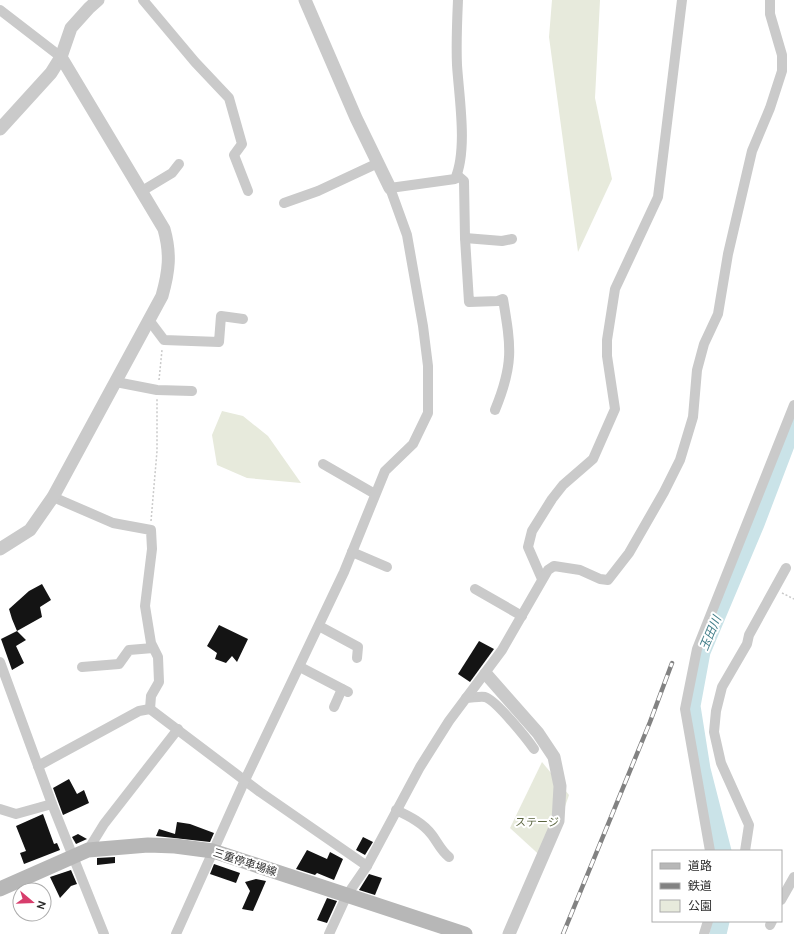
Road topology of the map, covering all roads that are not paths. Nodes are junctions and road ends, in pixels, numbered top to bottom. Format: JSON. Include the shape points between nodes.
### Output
{"nodes":[{"id":1,"x":98,"y":0,"type":"edge"},
{"id":2,"x":143,"y":0,"type":"edge"},
{"id":3,"x":305,"y":0,"type":"edge"},
{"id":4,"x":458,"y":0,"type":"edge"},
{"id":5,"x":682,"y":0,"type":"edge"},
{"id":6,"x":770,"y":0,"type":"edge"},
{"id":7,"x":0,"y":10,"type":"edge"},
{"id":8,"x":61,"y":57,"type":"junction"},
{"id":9,"x":0,"y":130,"type":"edge"},
{"id":10,"x":378,"y":163,"type":"junction"},
{"id":11,"x":179,"y":164,"type":"dead end"},
{"id":12,"x":457,"y":175,"type":"junction"},
{"id":13,"x":390,"y":188,"type":"junction"},
{"id":14,"x":142,"y":191,"type":"junction"},
{"id":15,"x":248,"y":191,"type":"dead end"},
{"id":16,"x":284,"y":204,"type":"dead end"},
{"id":17,"x":465,"y":238,"type":"junction"},
{"id":18,"x":512,"y":239,"type":"dead end"},
{"id":19,"x":243,"y":319,"type":"dead end"},
{"id":20,"x":149,"y":320,"type":"junction"},
{"id":21,"x":116,"y":382,"type":"junction"},
{"id":22,"x":192,"y":391,"type":"dead end"},
{"id":23,"x":794,"y":405,"type":"edge"},
{"id":24,"x":495,"y":410,"type":"dead end"},
{"id":25,"x":323,"y":464,"type":"dead end"},
{"id":26,"x":376,"y":494,"type":"junction"},
{"id":27,"x":53,"y":497,"type":"junction"},
{"id":28,"x":0,"y":549,"type":"edge"},
{"id":29,"x":352,"y":552,"type":"junction"},
{"id":30,"x":387,"y":567,"type":"dead end"},
{"id":31,"x":786,"y":568,"type":"dead end"},
{"id":32,"x":542,"y":579,"type":"junction"},
{"id":33,"x":475,"y":589,"type":"dead end"},
{"id":34,"x":522,"y":616,"type":"junction"},
{"id":35,"x":319,"y":626,"type":"junction"},
{"id":36,"x":153,"y":648,"type":"junction"},
{"id":37,"x":357,"y":658,"type":"dead end"},
{"id":38,"x":0,"y":662,"type":"edge"},
{"id":39,"x":82,"y":667,"type":"dead end"},
{"id":40,"x":300,"y":667,"type":"junction"},
{"id":41,"x":486,"y":674,"type":"junction"},
{"id":42,"x":466,"y":698,"type":"junction"},
{"id":43,"x":334,"y":707,"type":"dead end"},
{"id":44,"x":150,"y":709,"type":"junction"},
{"id":45,"x":178,"y":729,"type":"junction"},
{"id":46,"x":534,"y":749,"type":"dead end"},
{"id":47,"x":38,"y":766,"type":"junction"},
{"id":48,"x":245,"y":780,"type":"junction"},
{"id":49,"x":52,"y":804,"type":"junction"},
{"id":50,"x":0,"y":809,"type":"edge"},
{"id":51,"x":396,"y":810,"type":"junction"},
{"id":52,"x":88,"y":850,"type":"junction"},
{"id":53,"x":710,"y":850,"type":"edge"},
{"id":54,"x":744,"y":850,"type":"edge"},
{"id":55,"x":213,"y":851,"type":"junction"},
{"id":56,"x":74,"y":856,"type":"junction"},
{"id":57,"x":449,"y":857,"type":"dead end"},
{"id":58,"x":366,"y":866,"type":"junction"},
{"id":59,"x":794,"y":877,"type":"edge"},
{"id":60,"x":787,"y":886,"type":"edge"},
{"id":61,"x":0,"y":889,"type":"edge"},
{"id":62,"x":347,"y":895,"type":"junction"},
{"id":63,"x":782,"y":898,"type":"edge"},
{"id":64,"x":708,"y":922,"type":"edge"},
{"id":65,"x":104,"y":934,"type":"edge"},
{"id":66,"x":176,"y":934,"type":"edge"},
{"id":67,"x":329,"y":934,"type":"edge"},
{"id":68,"x":465,"y":934,"type":"edge"},
{"id":69,"x":509,"y":934,"type":"edge"},
{"id":70,"x":704,"y":934,"type":"edge"}],
"edges":[{"from":1,"to":8,"type":"street","via":[[71,28]]},
{"from":2,"to":15,"type":"street","via":[[229,98],[242,144],[234,155]]},
{"from":3,"to":10,"type":"street"},
{"from":4,"to":12,"type":"street","via":[[457,64],[461,126],[460,168]]},
{"from":5,"to":32,"type":"street","via":[[658,197],[615,289],[607,346],[615,409],[593,459],[563,485],[532,531],[528,547]]},
{"from":6,"to":32,"type":"street","via":[[770,14],[782,55],[782,72],[752,151],[728,254],[718,314],[704,344],[697,370],[693,417],[680,460],[629,553],[608,580],[580,570],[554,566]]},
{"from":7,"to":8,"type":"street"},
{"from":8,"to":9,"type":"street","via":[[51,73]]},
{"from":8,"to":14,"type":"street"},
{"from":10,"to":13,"type":"street"},
{"from":10,"to":16,"type":"street"},
{"from":11,"to":14,"type":"street","via":[[172,173]]},
{"from":12,"to":13,"type":"street","via":[[455,179]]},
{"from":12,"to":17,"type":"street","via":[[464,181]]},
{"from":13,"to":26,"type":"street","via":[[407,235],[423,326],[428,366],[428,413],[413,444],[385,471]]},
{"from":14,"to":20,"type":"street","via":[[164,229],[169,247],[167,280],[162,296]]},
{"from":17,"to":18,"type":"street","via":[[502,241]]},
{"from":17,"to":24,"type":"street","via":[[470,302],[503,299],[510,344],[508,372]]},
{"from":19,"to":20,"type":"street","via":[[221,316],[219,342],[164,340]]},
{"from":20,"to":21,"type":"street"},
{"from":21,"to":22,"type":"street","via":[[157,390]]},
{"from":21,"to":27,"type":"street"},
{"from":23,"to":53,"type":"street","via":[[697,649],[686,701],[685,709]]},
{"from":25,"to":26,"type":"street"},
{"from":26,"to":29,"type":"street"},
{"from":27,"to":28,"type":"street","via":[[30,530]]},
{"from":27,"to":36,"type":"street","via":[[113,523],[150,530],[152,549],[145,606]]},
{"from":29,"to":30,"type":"street"},
{"from":29,"to":35,"type":"street"},
{"from":31,"to":54,"type":"street","via":[[722,687],[716,712],[714,732],[721,763],[749,825]]},
{"from":32,"to":34,"type":"street"},
{"from":33,"to":34,"type":"street"},
{"from":34,"to":41,"type":"street"},
{"from":35,"to":37,"type":"street","via":[[358,647]]},
{"from":35,"to":40,"type":"street"},
{"from":36,"to":39,"type":"street","via":[[129,650],[119,664]]},
{"from":36,"to":44,"type":"street","via":[[158,657],[160,682],[151,696]]},
{"from":38,"to":47,"type":"street"},
{"from":40,"to":43,"type":"street","via":[[345,691]]},
{"from":40,"to":48,"type":"street"},
{"from":41,"to":42,"type":"street"},
{"from":41,"to":69,"type":"street","via":[[538,732],[554,757],[560,786],[558,821]]},
{"from":42,"to":46,"type":"street","via":[[485,697],[492,701],[524,734]]},
{"from":42,"to":51,"type":"street","via":[[449,721]]},
{"from":44,"to":45,"type":"street"},
{"from":44,"to":47,"type":"street","via":[[139,711]]},
{"from":45,"to":48,"type":"street"},
{"from":45,"to":52,"type":"street","via":[[104,824]]},
{"from":47,"to":49,"type":"street"},
{"from":48,"to":55,"type":"street"},
{"from":48,"to":58,"type":"street"},
{"from":49,"to":50,"type":"street","via":[[16,814]]},
{"from":49,"to":56,"type":"street"},
{"from":51,"to":57,"type":"street","via":[[413,818],[432,834]]},
{"from":51,"to":58,"type":"street"},
{"from":52,"to":55,"type":"main road","name":"三重停車場線","via":[[128,846],[175,846]]},
{"from":52,"to":56,"type":"main road","name":"三重停車場線"},
{"from":55,"to":62,"type":"main road","name":"三重停車場線"},
{"from":55,"to":66,"type":"street"},
{"from":56,"to":61,"type":"main road","name":"三重停車場線"},
{"from":56,"to":65,"type":"street"},
{"from":58,"to":62,"type":"street"},
{"from":59,"to":60,"type":"street"},
{"from":60,"to":63,"type":"street"},
{"from":62,"to":67,"type":"street"},
{"from":62,"to":68,"type":"main road","name":"三重停車場線"},
{"from":64,"to":70,"type":"street"}]}
